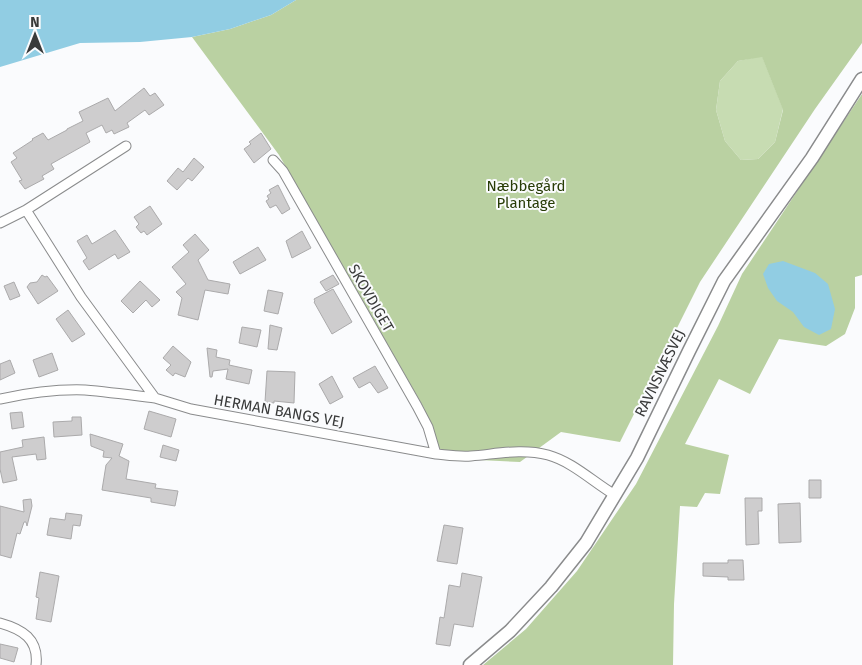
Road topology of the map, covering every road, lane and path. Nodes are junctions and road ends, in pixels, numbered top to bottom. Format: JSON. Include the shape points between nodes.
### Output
{"nodes":[{"id":1,"x":862,"y":79,"type":"edge"},
{"id":2,"x":126,"y":146,"type":"dead end"},
{"id":3,"x":273,"y":160,"type":"dead end"},
{"id":4,"x":26,"y":210,"type":"junction"},
{"id":5,"x":0,"y":223,"type":"edge"},
{"id":6,"x":155,"y":398,"type":"junction"},
{"id":7,"x":0,"y":400,"type":"edge"},
{"id":8,"x":436,"y":454,"type":"junction"},
{"id":9,"x":615,"y":495,"type":"junction"},
{"id":10,"x":0,"y":623,"type":"edge"},
{"id":11,"x":36,"y":665,"type":"edge"},
{"id":12,"x":470,"y":665,"type":"edge"}],
"edges":[{"from":1,"to":9,"type":"main road","name":"RAVNSNÆSVEJ","via":[[812,158],[724,281],[637,458]]},
{"from":2,"to":4,"type":"street"},
{"from":3,"to":8,"type":"street","name":"SKOVDIGET","via":[[417,406]]},
{"from":4,"to":5,"type":"street"},
{"from":4,"to":6,"type":"street","via":[[81,297]]},
{"from":6,"to":7,"type":"street","name":"HERMAN BANGS VEJ","via":[[84,390],[20,395]]},
{"from":6,"to":8,"type":"street","name":"HERMAN BANGS VEJ","via":[[191,409]]},
{"from":8,"to":9,"type":"street","name":"HERMAN BANGS VEJ","via":[[468,456],[517,451],[549,455],[566,462]]},
{"from":9,"to":12,"type":"main road","name":"RAVNSNÆSVEJ","via":[[586,542],[551,588],[510,631]]},
{"from":10,"to":11,"type":"street","via":[[27,634],[34,646]]}]}
